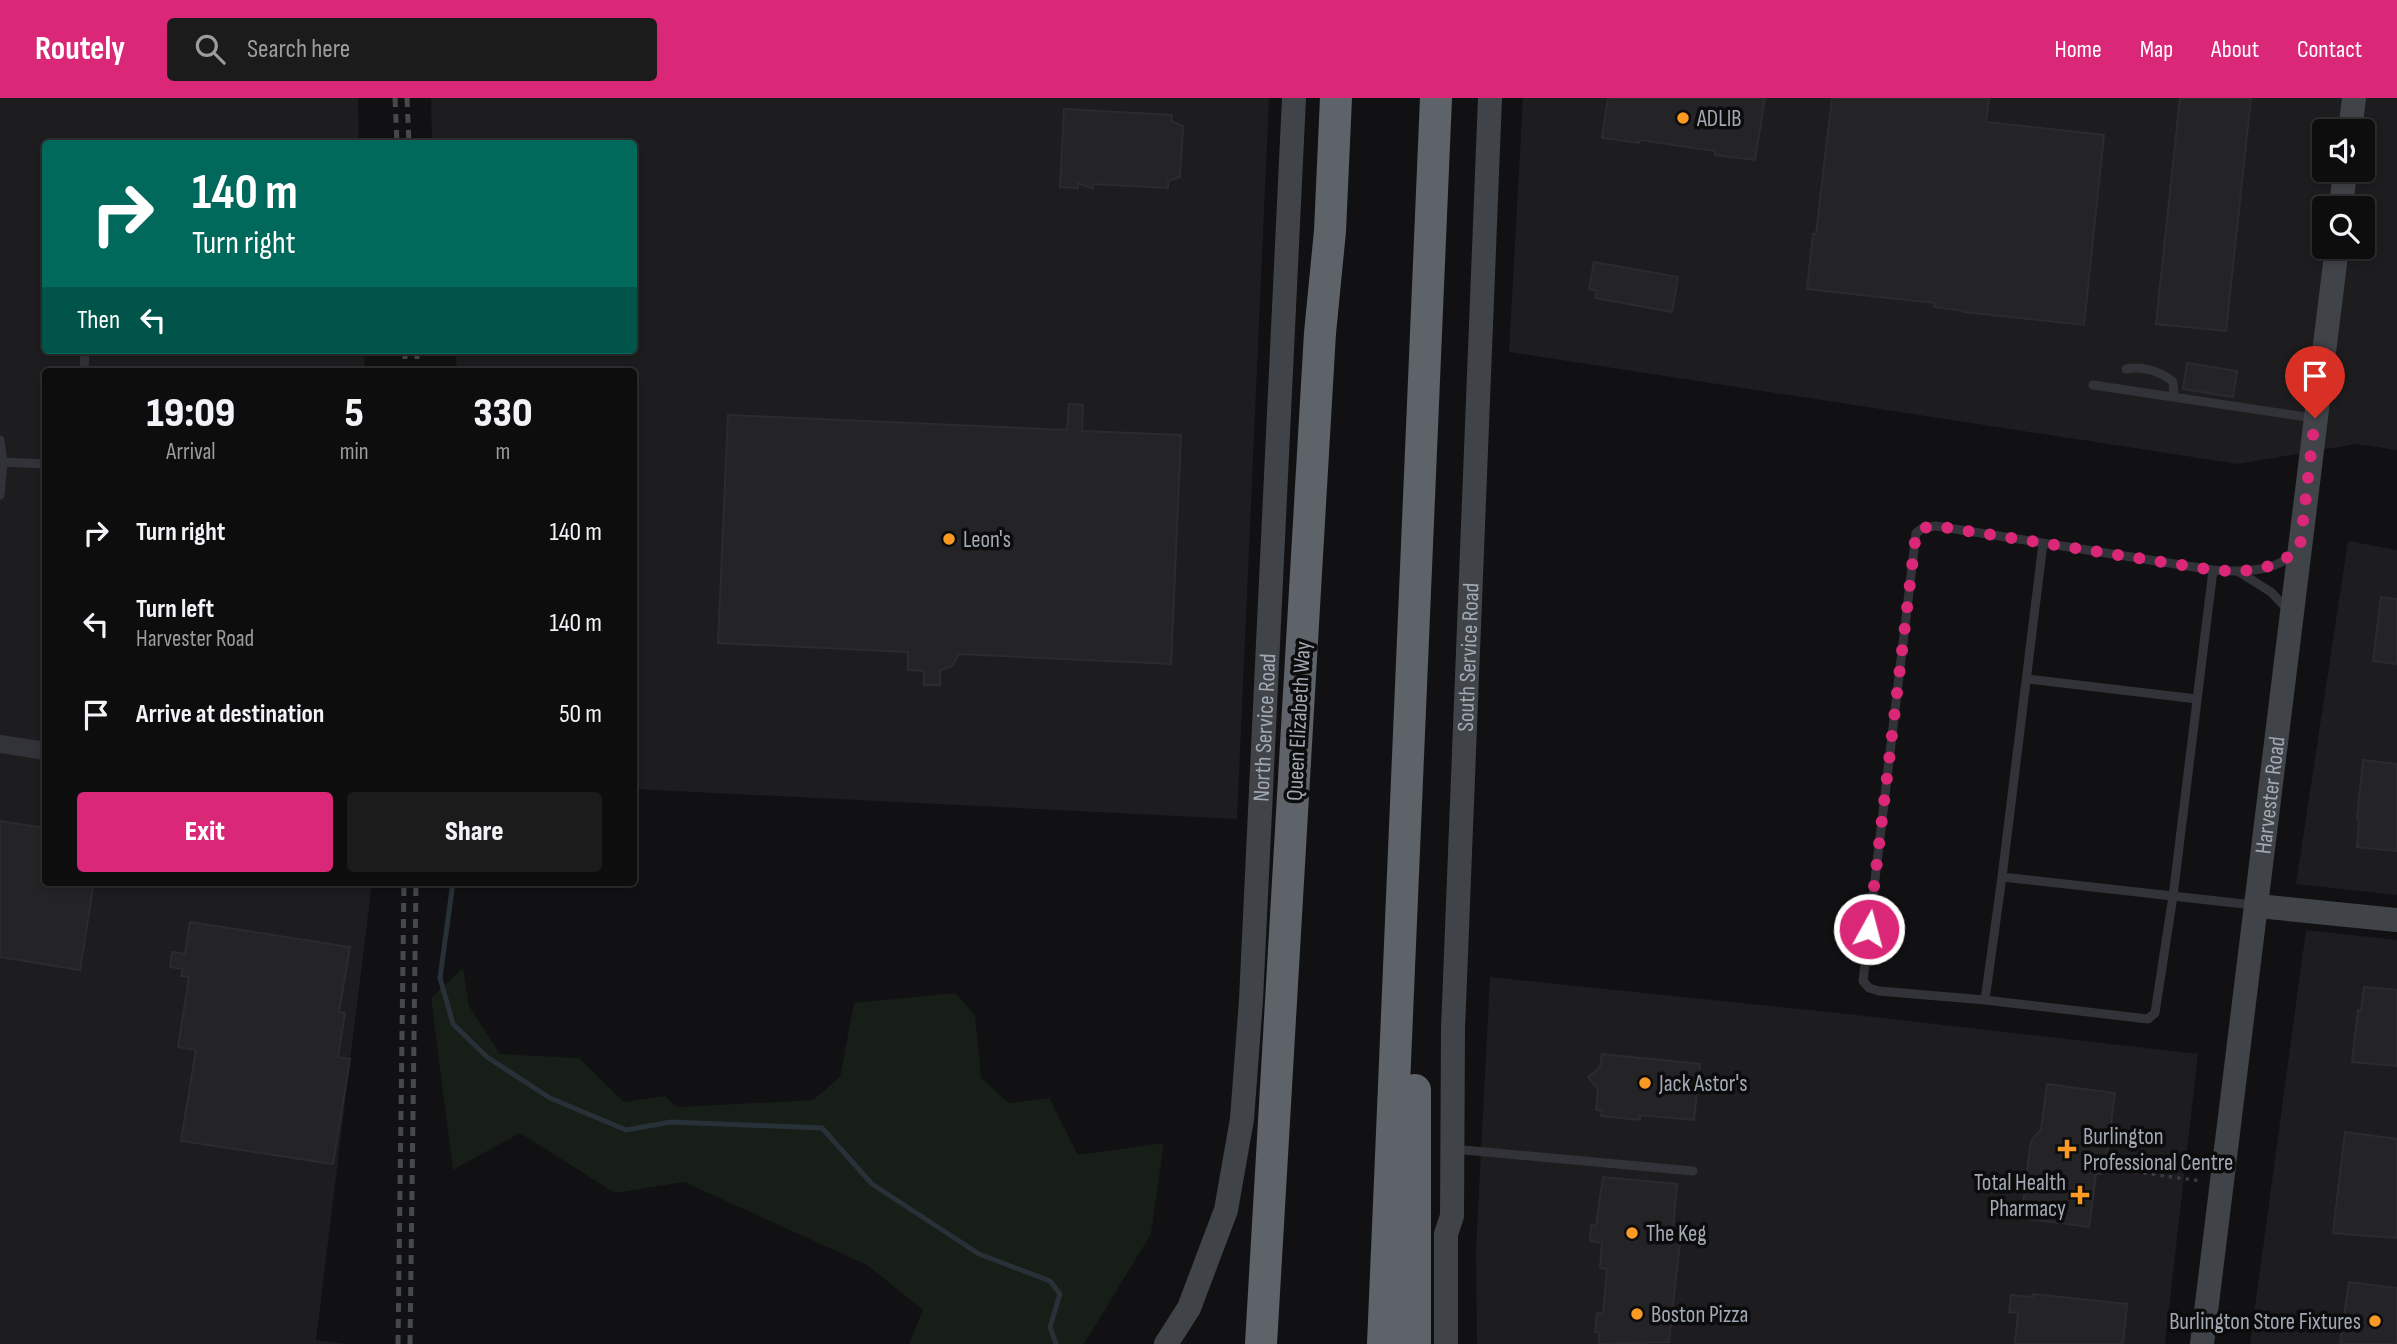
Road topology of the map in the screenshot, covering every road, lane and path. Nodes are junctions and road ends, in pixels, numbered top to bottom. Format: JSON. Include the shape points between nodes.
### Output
{"nodes":[{"id":1,"x":1294,"y":98,"type":"edge"},
{"id":2,"x":1336,"y":98,"type":"edge"},
{"id":3,"x":1436,"y":98,"type":"edge"},
{"id":4,"x":1490,"y":98,"type":"edge"},
{"id":5,"x":2354,"y":98,"type":"edge"},
{"id":6,"x":2351,"y":119,"type":"edge"},
{"id":7,"x":2335,"y":259,"type":"edge"},
{"id":8,"x":2126,"y":369,"type":"dead end"},
{"id":9,"x":2093,"y":384,"type":"dead end"},
{"id":10,"x":2174,"y":397,"type":"junction"},
{"id":11,"x":2315,"y":418,"type":"junction"},
{"id":12,"x":0,"y":440,"type":"edge"},
{"id":13,"x":3,"y":462,"type":"junction"},
{"id":14,"x":42,"y":464,"type":"edge"},
{"id":15,"x":0,"y":495,"type":"edge"},
{"id":16,"x":2043,"y":543,"type":"junction"},
{"id":17,"x":2300,"y":547,"type":"junction"},
{"id":18,"x":2213,"y":570,"type":"junction"},
{"id":19,"x":2239,"y":572,"type":"junction"},
{"id":20,"x":2292,"y":615,"type":"junction"},
{"id":21,"x":2026,"y":679,"type":"junction"},
{"id":22,"x":2197,"y":699,"type":"junction"},
{"id":23,"x":0,"y":744,"type":"edge"},
{"id":24,"x":42,"y":750,"type":"edge"},
{"id":25,"x":2002,"y":877,"type":"junction"},
{"id":26,"x":2173,"y":896,"type":"junction"},
{"id":27,"x":2258,"y":906,"type":"junction"},
{"id":28,"x":2397,"y":920,"type":"edge"},
{"id":29,"x":1400,"y":980,"type":"junction"},
{"id":30,"x":1985,"y":1000,"type":"junction"},
{"id":31,"x":1452,"y":1149,"type":"junction"},
{"id":32,"x":1693,"y":1171,"type":"dead end"},
{"id":33,"x":2135,"y":1172,"type":"dead end"},
{"id":34,"x":2223,"y":1184,"type":"junction"},
{"id":35,"x":1452,"y":1216,"type":"junction"},
{"id":36,"x":1166,"y":1344,"type":"edge"},
{"id":37,"x":1261,"y":1344,"type":"edge"},
{"id":38,"x":1383,"y":1344,"type":"edge"},
{"id":39,"x":1415,"y":1344,"type":"edge"},
{"id":40,"x":1446,"y":1344,"type":"edge"},
{"id":41,"x":1460,"y":1344,"type":"edge"},
{"id":42,"x":2202,"y":1344,"type":"edge"}],
"edges":[{"from":1,"to":36,"type":"street","name":"North Service Road","via":[[1242,1119],[1226,1210],[1189,1308]]},
{"from":2,"to":37,"type":"highway","name":"Queen Elizabeth Way"},
{"from":3,"to":29,"type":"highway"},
{"from":4,"to":31,"type":"street","name":"South Service Road","via":[[1452,1029]]},
{"from":5,"to":6,"type":"street"},
{"from":7,"to":11,"type":"street","name":"Harvester Road"},
{"from":8,"to":10,"type":"lane","via":[[2139,367],[2167,376],[2173,382]]},
{"from":9,"to":10,"type":"lane"},
{"from":10,"to":11,"type":"lane"},
{"from":11,"to":17,"type":"street","name":"Harvester Road"},
{"from":12,"to":13,"type":"lane"},
{"from":13,"to":14,"type":"lane"},
{"from":13,"to":15,"type":"lane"},
{"from":16,"to":18,"type":"lane"},
{"from":16,"to":21,"type":"lane"},
{"from":16,"to":30,"type":"lane","via":[[1936,526],[1916,533],[1863,981],[1879,991]]},
{"from":17,"to":19,"type":"lane","via":[[2277,564]]},
{"from":17,"to":20,"type":"street","name":"Harvester Road"},
{"from":18,"to":19,"type":"lane"},
{"from":18,"to":22,"type":"lane"},
{"from":19,"to":20,"type":"lane","via":[[2281,600]]},
{"from":20,"to":27,"type":"street","name":"Harvester Road"},
{"from":21,"to":22,"type":"lane"},
{"from":21,"to":25,"type":"lane"},
{"from":22,"to":26,"type":"lane"},
{"from":23,"to":24,"type":"street"},
{"from":25,"to":26,"type":"lane"},
{"from":25,"to":30,"type":"lane"},
{"from":26,"to":27,"type":"lane"},
{"from":26,"to":30,"type":"lane","via":[[2155,1013],[2148,1018]]},
{"from":27,"to":28,"type":"street"},
{"from":27,"to":34,"type":"street","name":"Harvester Road"},
{"from":29,"to":38,"type":"highway"},
{"from":29,"to":39,"type":"highway","via":[[1415,1057]]},
{"from":31,"to":32,"type":"lane"},
{"from":31,"to":35,"type":"street","name":"South Service Road"},
{"from":33,"to":34,"type":"path"},
{"from":34,"to":42,"type":"street","name":"Harvester Road"},
{"from":35,"to":40,"type":"street","name":"South Service Road","via":[[1446,1234]]},
{"from":35,"to":41,"type":"street","name":"South Service Road","via":[[1458,1233]]}]}
